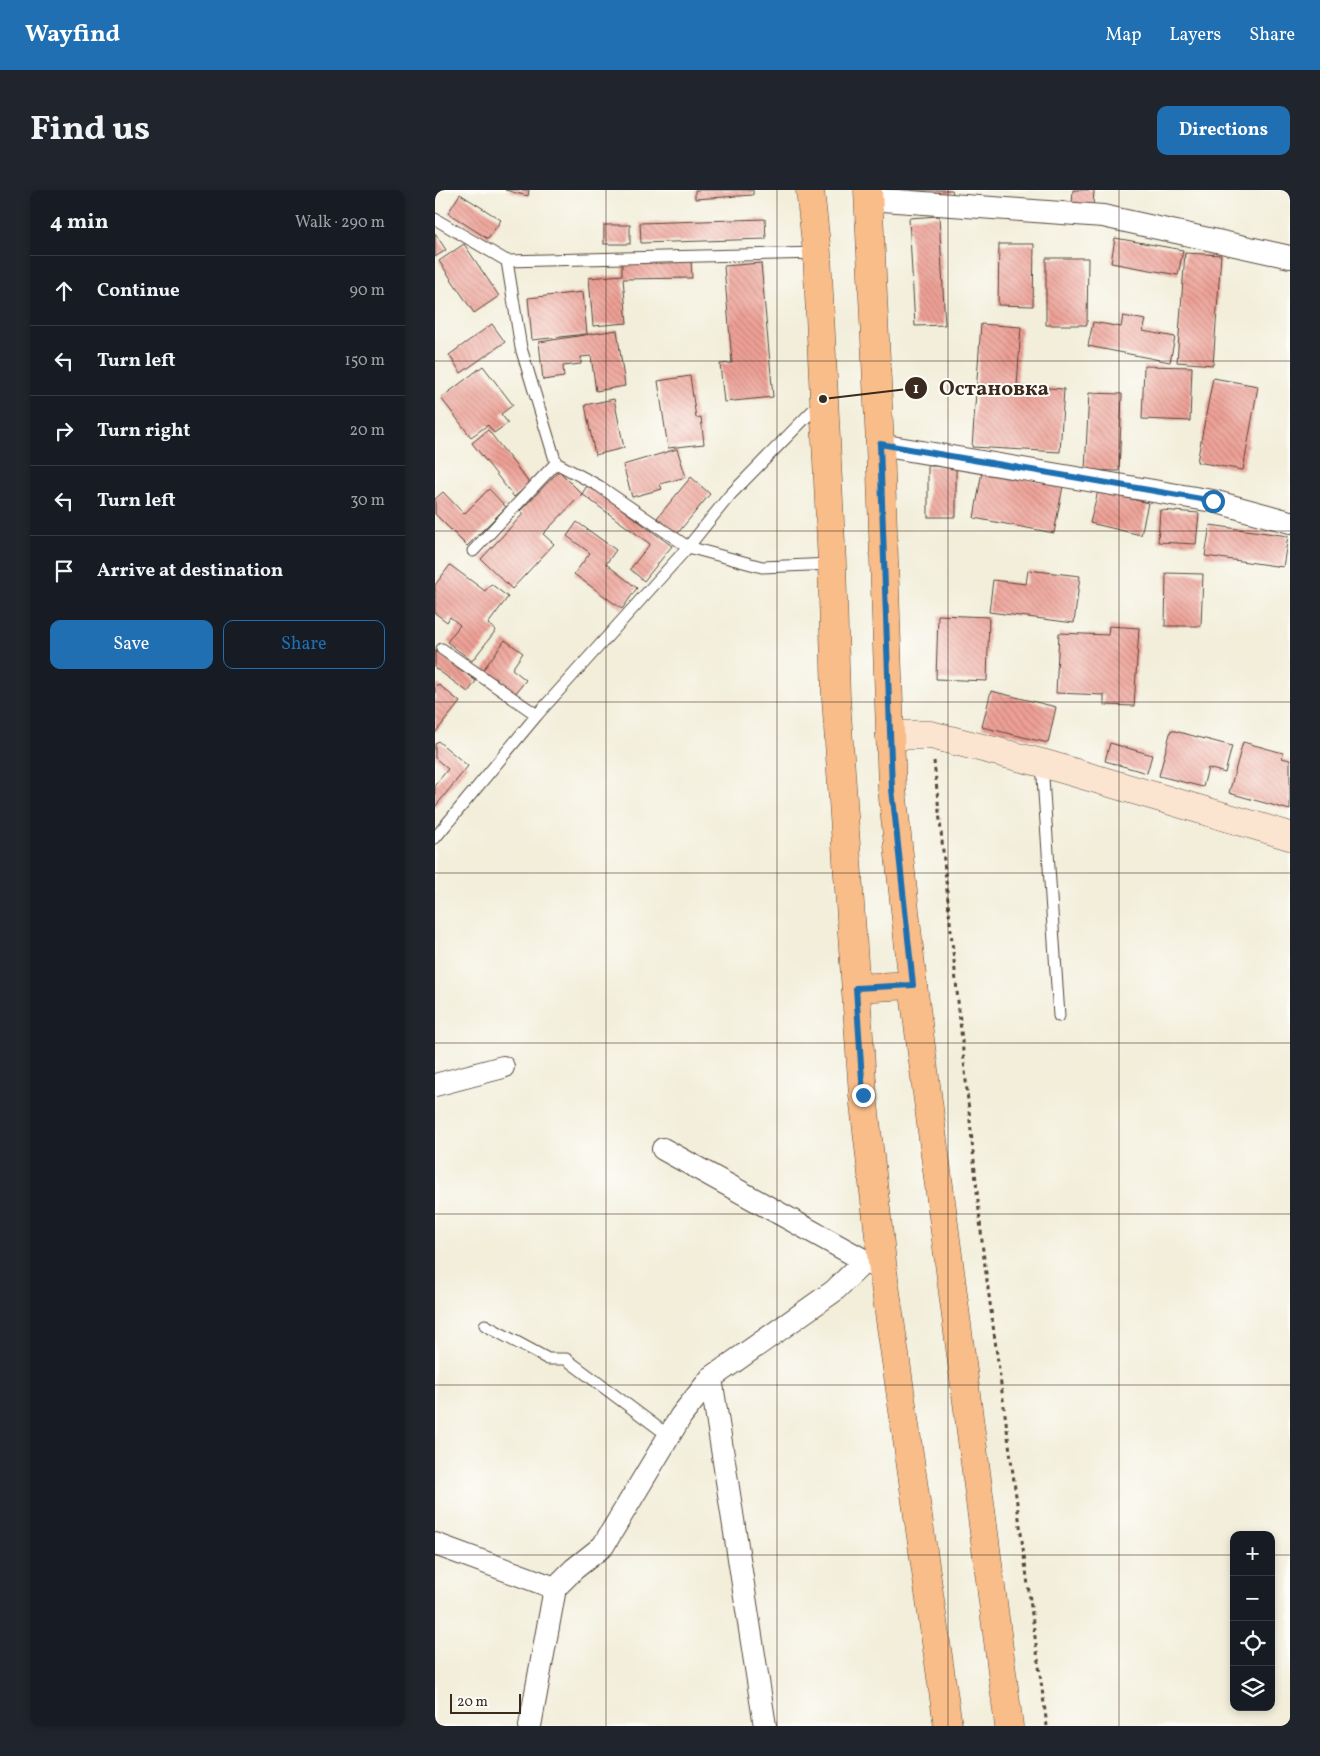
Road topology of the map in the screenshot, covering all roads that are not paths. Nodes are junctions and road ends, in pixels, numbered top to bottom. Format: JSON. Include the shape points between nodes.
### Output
{"nodes":[{"id":1,"x":810,"y":190,"type":"edge"},
{"id":2,"x":868,"y":194,"type":"edge"},
{"id":3,"x":435,"y":219,"type":"edge"},
{"id":4,"x":817,"y":253,"type":"junction"},
{"id":5,"x":1290,"y":257,"type":"edge"},
{"id":6,"x":507,"y":261,"type":"junction"},
{"id":7,"x":823,"y":399,"type":"junction"},
{"id":8,"x":880,"y":444,"type":"junction"},
{"id":9,"x":556,"y":463,"type":"junction"},
{"id":10,"x":1290,"y":522,"type":"edge"},
{"id":11,"x":688,"y":547,"type":"junction"},
{"id":12,"x":473,"y":551,"type":"dead end"},
{"id":13,"x":832,"y":564,"type":"junction"},
{"id":14,"x":442,"y":648,"type":"dead end"},
{"id":15,"x":537,"y":715,"type":"junction"},
{"id":16,"x":891,"y":735,"type":"junction"},
{"id":17,"x":1042,"y":763,"type":"junction"},
{"id":18,"x":1290,"y":836,"type":"edge"},
{"id":19,"x":435,"y":838,"type":"edge"},
{"id":20,"x":913,"y":985,"type":"junction"},
{"id":21,"x":856,"y":988,"type":"junction"},
{"id":22,"x":1059,"y":1016,"type":"dead end"},
{"id":23,"x":503,"y":1067,"type":"dead end"},
{"id":24,"x":435,"y":1085,"type":"edge"},
{"id":25,"x":663,"y":1149,"type":"dead end"},
{"id":26,"x":874,"y":1266,"type":"junction"},
{"id":27,"x":485,"y":1325,"type":"dead end"},
{"id":28,"x":711,"y":1378,"type":"junction"},
{"id":29,"x":669,"y":1436,"type":"junction"},
{"id":30,"x":435,"y":1544,"type":"edge"},
{"id":31,"x":555,"y":1588,"type":"junction"},
{"id":32,"x":534,"y":1723,"type":"edge"},
{"id":33,"x":765,"y":1726,"type":"edge"},
{"id":34,"x":948,"y":1726,"type":"edge"},
{"id":35,"x":1009,"y":1726,"type":"edge"}],
"edges":[{"from":1,"to":4,"type":"main road"},
{"from":2,"to":5,"type":"street","via":[[1103,216]]},
{"from":2,"to":8,"type":"main road"},
{"from":3,"to":6,"type":"lane"},
{"from":4,"to":6,"type":"lane"},
{"from":4,"to":7,"type":"main road"},
{"from":6,"to":9,"type":"lane","via":[[521,348]]},
{"from":7,"to":11,"type":"lane","via":[[730,495]]},
{"from":7,"to":13,"type":"main road"},
{"from":8,"to":10,"type":"street","via":[[1213,501]]},
{"from":8,"to":16,"type":"main road","via":[[887,699]]},
{"from":9,"to":11,"type":"lane","via":[[599,486]]},
{"from":9,"to":12,"type":"lane"},
{"from":11,"to":13,"type":"lane","via":[[762,567]]},
{"from":11,"to":15,"type":"lane"},
{"from":13,"to":21,"type":"main road","via":[[836,707]]},
{"from":14,"to":15,"type":"lane"},
{"from":15,"to":19,"type":"lane"},
{"from":16,"to":17,"type":"street","via":[[931,736]]},
{"from":16,"to":20,"type":"main road","via":[[892,789]]},
{"from":17,"to":18,"type":"street"},
{"from":17,"to":22,"type":"lane"},
{"from":20,"to":21,"type":"main road"},
{"from":20,"to":35,"type":"main road"},
{"from":21,"to":26,"type":"main road"},
{"from":23,"to":24,"type":"street"},
{"from":25,"to":26,"type":"street"},
{"from":26,"to":28,"type":"street"},
{"from":26,"to":34,"type":"main road"},
{"from":27,"to":29,"type":"lane","via":[[549,1359],[566,1359]]},
{"from":28,"to":29,"type":"street"},
{"from":28,"to":33,"type":"street"},
{"from":29,"to":31,"type":"street","via":[[603,1546]]},
{"from":30,"to":31,"type":"street"},
{"from":31,"to":32,"type":"street"}]}
